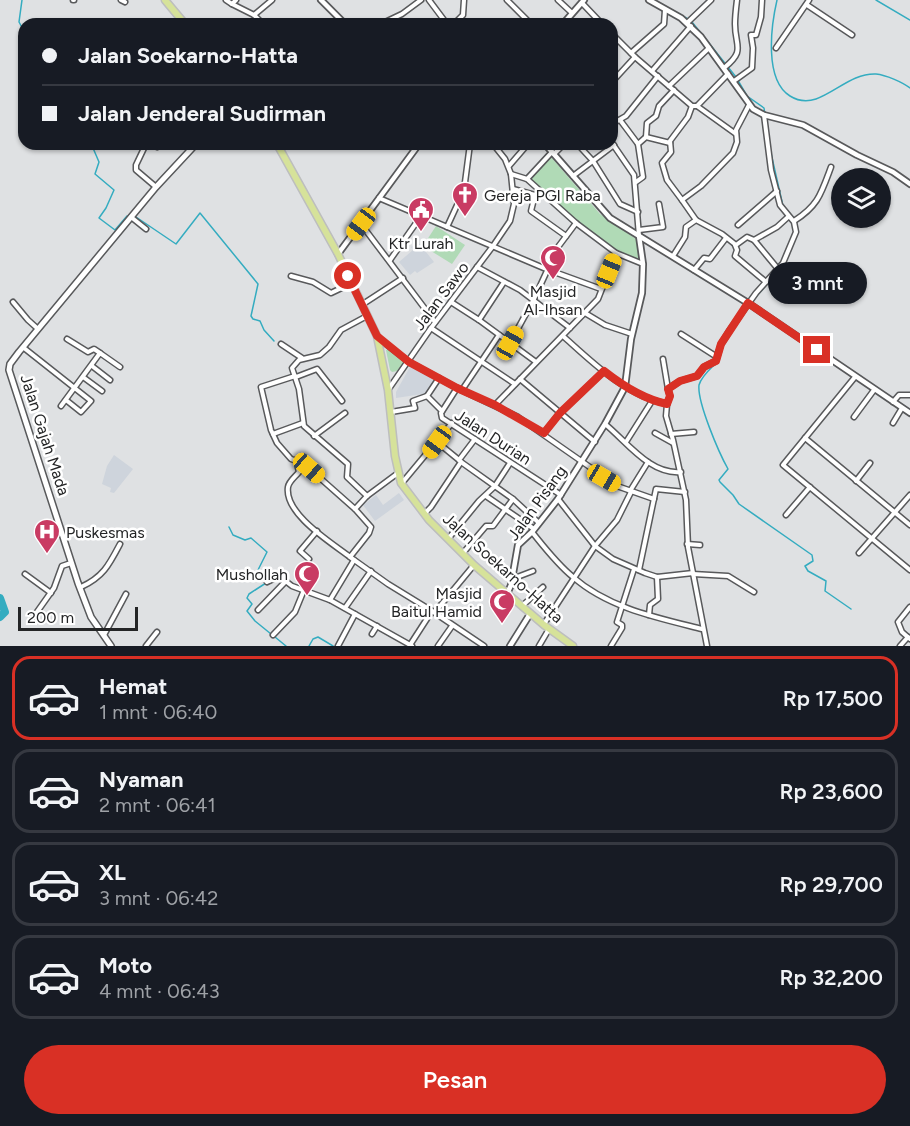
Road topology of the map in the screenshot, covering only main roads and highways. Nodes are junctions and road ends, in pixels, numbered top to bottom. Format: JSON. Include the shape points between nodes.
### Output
{"nodes":[{"id":1,"x":165,"y":0,"type":"edge"},
{"id":2,"x":180,"y":18,"type":"edge"},
{"id":3,"x":190,"y":150,"type":"edge"},
{"id":4,"x":280,"y":150,"type":"edge"},
{"id":5,"x":569,"y":645,"type":"edge"},
{"id":6,"x":111,"y":646,"type":"edge"}],
"edges":[{"from":1,"to":2,"type":"highway"},
{"from":3,"to":6,"type":"main road","name":"Jalan Gajah Mada","via":[[130,217],[9,370],[91,617]]},
{"from":4,"to":5,"type":"highway","name":"Jalan Soekarno-Hatta","via":[[338,254],[377,336],[401,483],[462,554]]}]}
